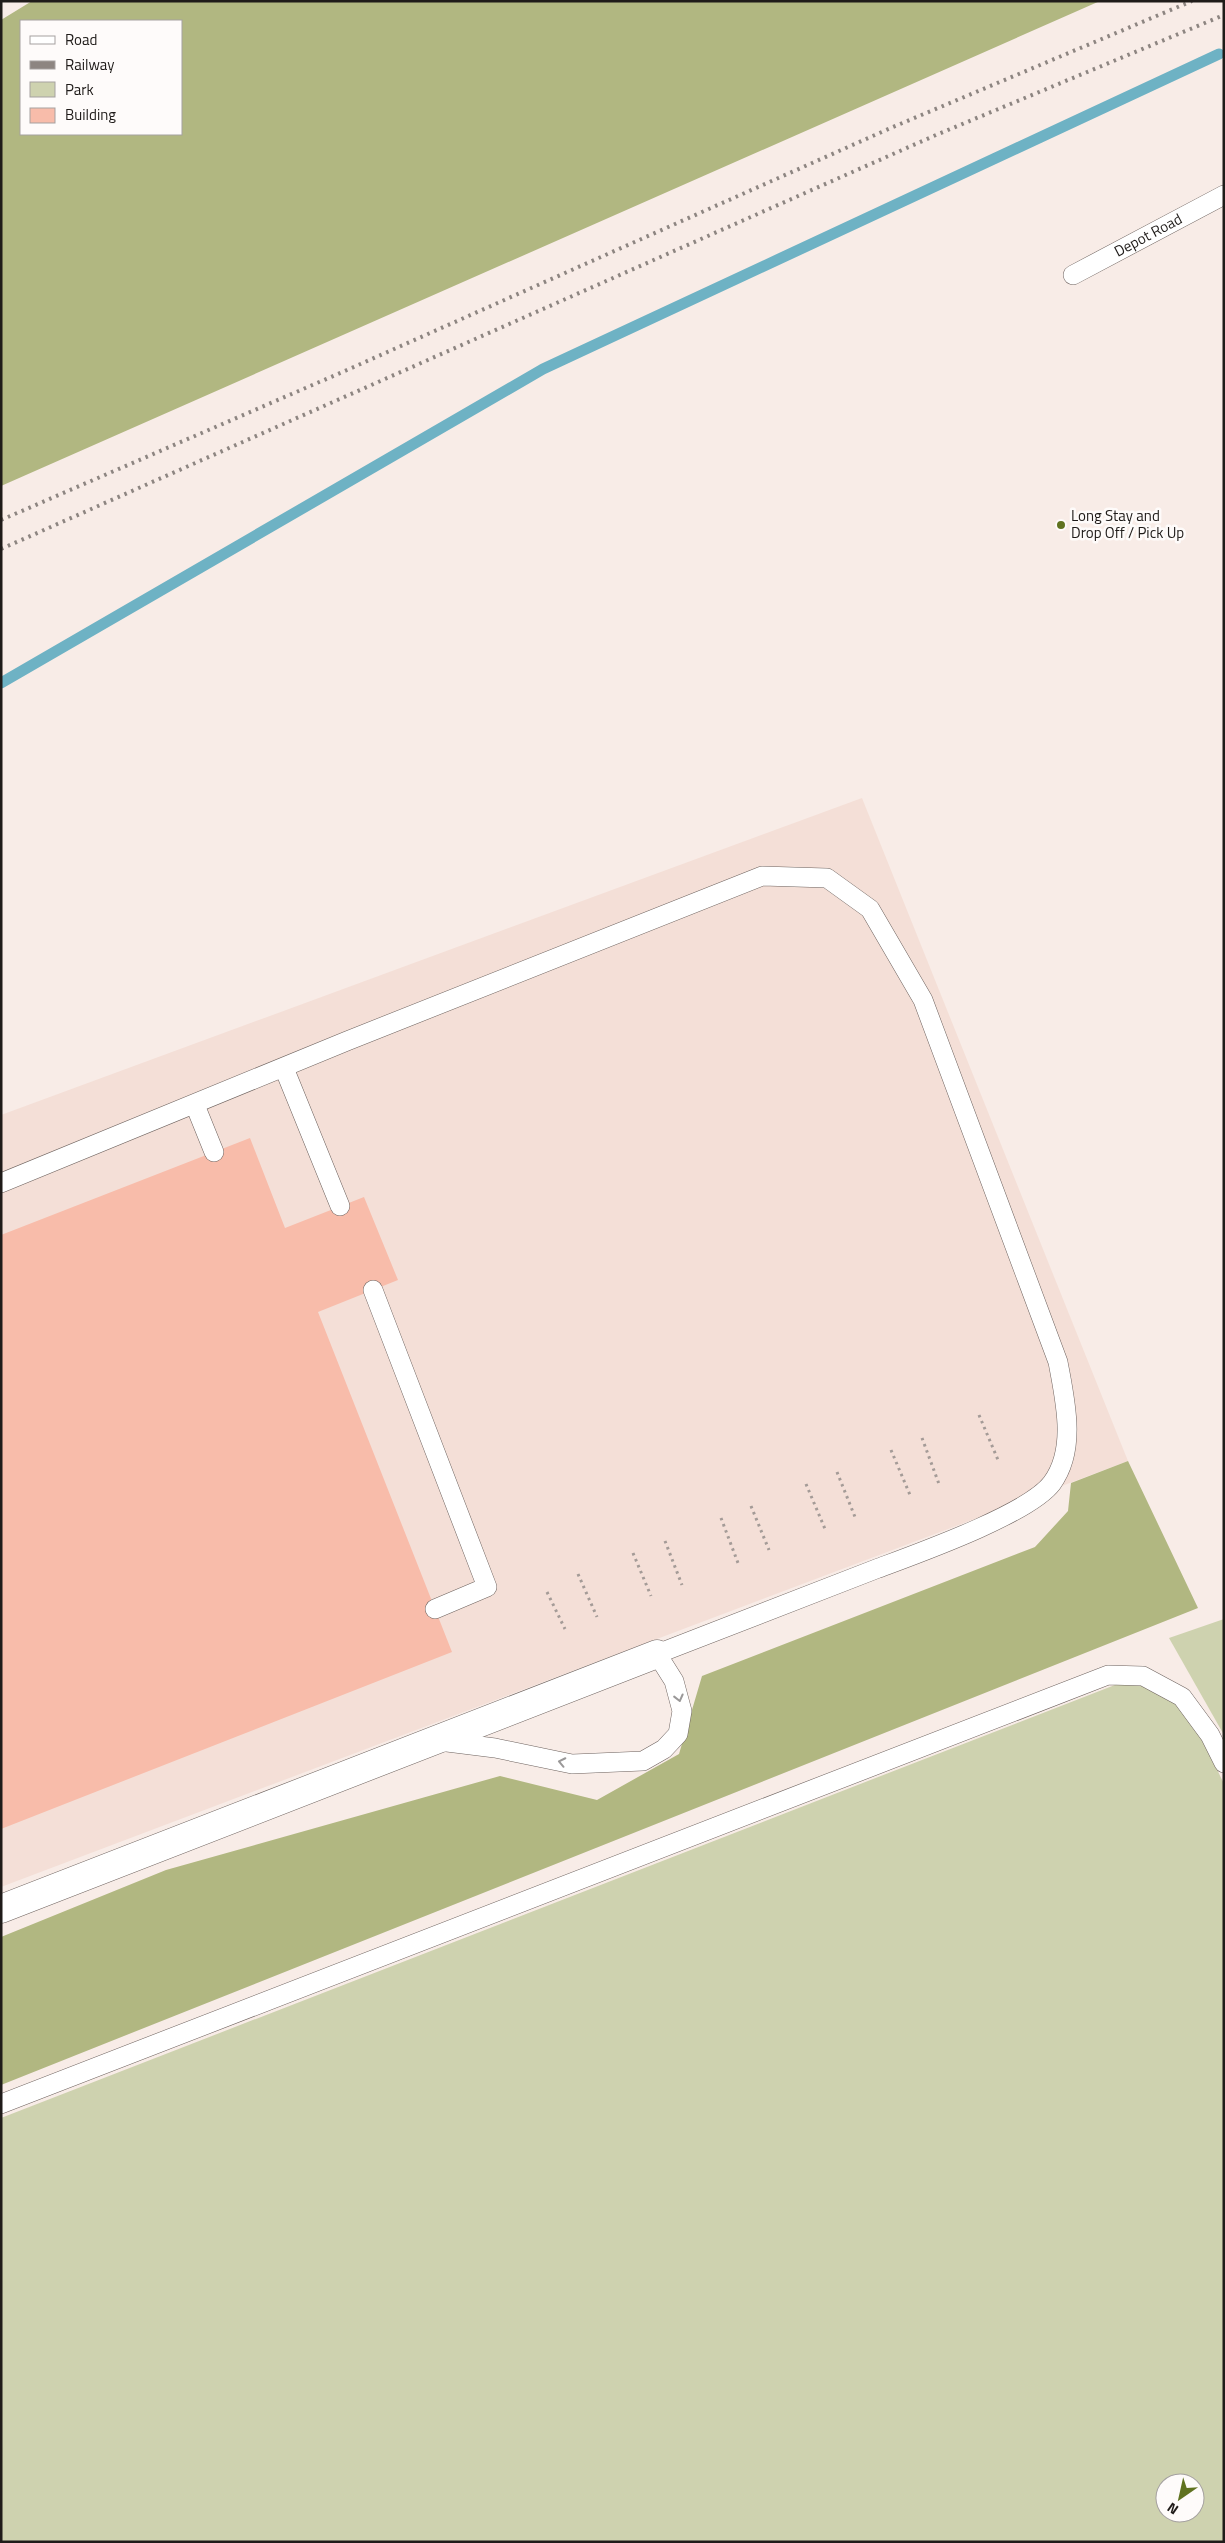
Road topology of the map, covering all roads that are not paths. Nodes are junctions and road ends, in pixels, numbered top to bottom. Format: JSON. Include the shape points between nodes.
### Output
{"nodes":[{"id":1,"x":1224,"y":195,"type":"edge"},
{"id":2,"x":1073,"y":275,"type":"dead end"},
{"id":3,"x":284,"y":1068,"type":"junction"},
{"id":4,"x":195,"y":1105,"type":"junction"},
{"id":5,"x":214,"y":1152,"type":"dead end"},
{"id":6,"x":1,"y":1183,"type":"edge"},
{"id":7,"x":340,"y":1206,"type":"dead end"},
{"id":8,"x":373,"y":1290,"type":"dead end"},
{"id":9,"x":435,"y":1609,"type":"dead end"},
{"id":10,"x":658,"y":1654,"type":"junction"},
{"id":11,"x":435,"y":1740,"type":"junction"},
{"id":12,"x":1224,"y":1763,"type":"edge"},
{"id":13,"x":1,"y":1909,"type":"edge"},
{"id":14,"x":1,"y":2104,"type":"edge"}],
"edges":[{"from":1,"to":2,"type":"lane","name":"Depot Road"},
{"from":3,"to":4,"type":"lane"},
{"from":3,"to":7,"type":"lane"},
{"from":3,"to":10,"type":"lane","via":[[762,876],[828,878],[870,909],[923,1000],[1058,1362],[1065,1400],[1064,1460],[1052,1484],[1029,1503],[994,1521]]},
{"from":4,"to":5,"type":"lane"},
{"from":4,"to":6,"type":"lane"},
{"from":8,"to":9,"type":"lane","via":[[487,1586]]},
{"from":10,"to":11,"type":"street"},
{"from":10,"to":11,"type":"lane","one_way":true,"via":[[674,1681],[682,1711],[678,1734],[664,1749],[643,1761],[572,1764]]},
{"from":11,"to":13,"type":"street"},
{"from":12,"to":14,"type":"lane","via":[[1210,1735],[1182,1698],[1143,1676],[1108,1675]]}]}
